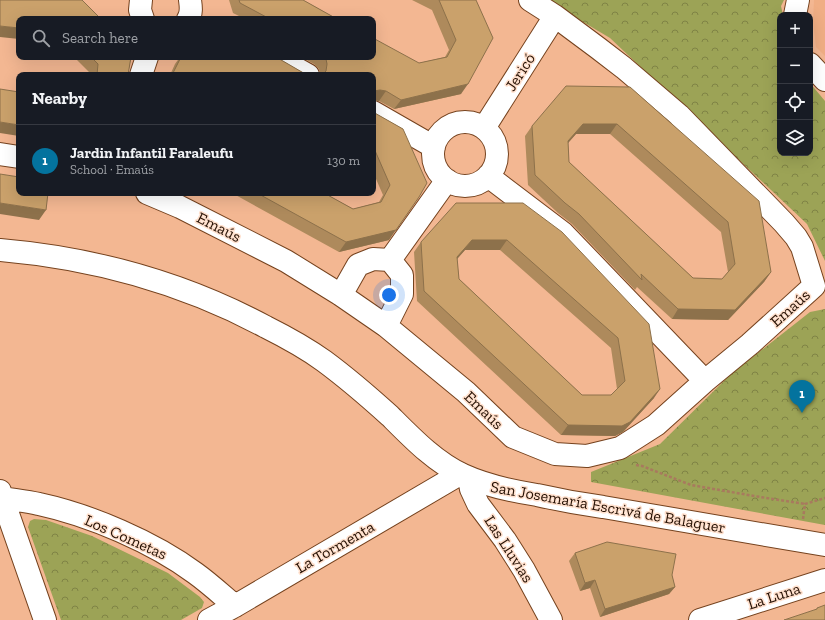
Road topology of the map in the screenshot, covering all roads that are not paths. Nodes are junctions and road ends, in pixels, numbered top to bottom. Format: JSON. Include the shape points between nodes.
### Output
{"nodes":[{"id":1,"x":530,"y":0,"type":"edge"},
{"id":2,"x":798,"y":0,"type":"edge"},
{"id":3,"x":796,"y":12,"type":"edge"},
{"id":4,"x":556,"y":16,"type":"junction"},
{"id":5,"x":145,"y":60,"type":"edge"},
{"id":6,"x":281,"y":60,"type":"edge"},
{"id":7,"x":813,"y":67,"type":"edge"},
{"id":8,"x":142,"y":72,"type":"edge"},
{"id":9,"x":303,"y":72,"type":"edge"},
{"id":10,"x":825,"y":80,"type":"edge"},
{"id":11,"x":376,"y":114,"type":"edge"},
{"id":12,"x":484,"y":128,"type":"junction"},
{"id":13,"x":434,"y":147,"type":"junction"},
{"id":14,"x":0,"y":154,"type":"edge"},
{"id":15,"x":16,"y":157,"type":"edge"},
{"id":16,"x":488,"y":176,"type":"junction"},
{"id":17,"x":447,"y":180,"type":"junction"},
{"id":18,"x":154,"y":196,"type":"edge"},
{"id":19,"x":0,"y":250,"type":"edge"},
{"id":20,"x":390,"y":260,"type":"junction"},
{"id":21,"x":819,"y":286,"type":"edge"},
{"id":22,"x":341,"y":295,"type":"junction"},
{"id":23,"x":386,"y":326,"type":"junction"},
{"id":24,"x":705,"y":381,"type":"junction"},
{"id":25,"x":464,"y":476,"type":"junction"},
{"id":26,"x":1,"y":495,"type":"edge"},
{"id":27,"x":825,"y":545,"type":"edge"},
{"id":28,"x":825,"y":580,"type":"edge"},
{"id":29,"x":235,"y":606,"type":"junction"},
{"id":30,"x":45,"y":620,"type":"edge"},
{"id":31,"x":209,"y":620,"type":"edge"},
{"id":32,"x":551,"y":620,"type":"edge"},
{"id":33,"x":700,"y":620,"type":"edge"}],
"edges":[{"from":1,"to":4,"type":"street"},
{"from":2,"to":3,"type":"street"},
{"from":4,"to":12,"type":"street","name":"Jericó"},
{"from":4,"to":21,"type":"street","via":[[624,68],[679,115],[796,236]]},
{"from":5,"to":8,"type":"street"},
{"from":6,"to":9,"type":"street"},
{"from":7,"to":10,"type":"street"},
{"from":11,"to":13,"type":"street"},
{"from":12,"to":13,"type":"street","via":[[475,123],[454,123],[437,137]]},
{"from":12,"to":16,"type":"street","via":[[492,136],[497,157]]},
{"from":13,"to":17,"type":"street","via":[[435,166]]},
{"from":14,"to":15,"type":"street"},
{"from":16,"to":17,"type":"street","via":[[479,183],[468,186],[457,185]]},
{"from":16,"to":24,"type":"street","via":[[563,233]]},
{"from":17,"to":20,"type":"street"},
{"from":18,"to":22,"type":"street","name":"Emaús","via":[[286,261]]},
{"from":19,"to":25,"type":"street","name":"San Josemaría Escrivá de Balaguer","via":[[67,259],[134,274],[207,299],[245,316],[323,360],[368,396],[427,451]]},
{"from":20,"to":22,"type":"street","via":[[373,259],[358,265]]},
{"from":20,"to":23,"type":"street","via":[[402,275],[402,294]]},
{"from":21,"to":24,"type":"street","name":"Emaús"},
{"from":22,"to":23,"type":"street","name":"Emaús"},
{"from":23,"to":24,"type":"street","name":"Emaús","via":[[466,392],[513,438],[555,454],[587,456],[620,448],[656,425]]},
{"from":25,"to":27,"type":"street","name":"San Josemaría Escrivá de Balaguer","via":[[506,490]]},
{"from":25,"to":29,"type":"street","name":"La Tormenta"},
{"from":25,"to":32,"type":"street","name":"Las Lluvias","via":[[478,504],[524,570]]},
{"from":26,"to":29,"type":"street","name":"Los Cometas","via":[[64,510],[145,543],[194,572]]},
{"from":26,"to":30,"type":"street","name":"Los Cometas"},
{"from":28,"to":33,"type":"street","name":"La Luna"},
{"from":29,"to":31,"type":"street","name":"La Tormenta"}]}
